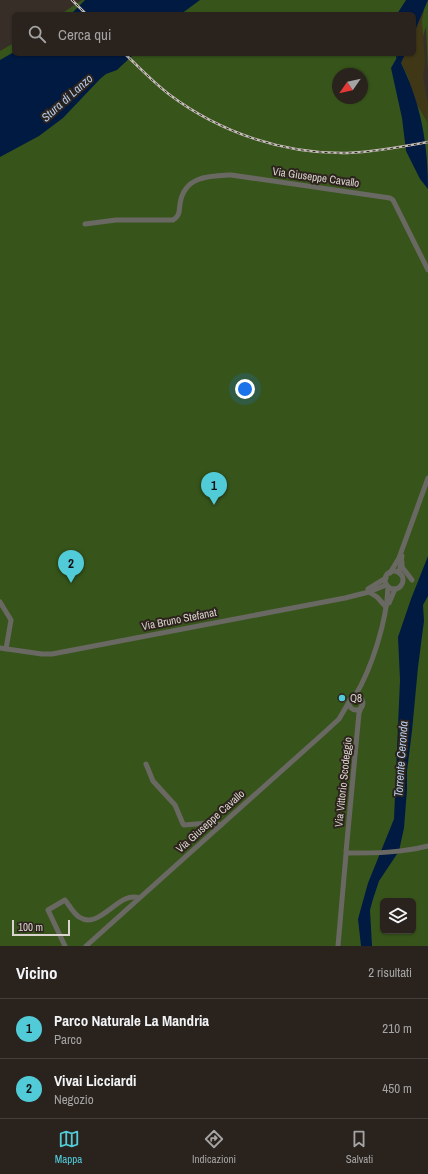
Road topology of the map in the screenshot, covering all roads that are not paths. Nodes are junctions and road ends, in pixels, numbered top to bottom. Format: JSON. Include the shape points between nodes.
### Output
{"nodes":[{"id":1,"x":85,"y":224,"type":"dead end"},
{"id":2,"x":428,"y":270,"type":"edge"},
{"id":3,"x":428,"y":478,"type":"edge"},
{"id":4,"x":428,"y":487,"type":"edge"},
{"id":5,"x":401,"y":559,"type":"junction"},
{"id":6,"x":390,"y":573,"type":"junction"},
{"id":7,"x":401,"y":577,"type":"junction"},
{"id":8,"x":386,"y":578,"type":"junction"},
{"id":9,"x":387,"y":586,"type":"junction"},
{"id":10,"x":395,"y":589,"type":"junction"},
{"id":11,"x":369,"y":592,"type":"junction"},
{"id":12,"x":360,"y":593,"type":"junction"},
{"id":13,"x":0,"y":602,"type":"edge"},
{"id":14,"x":386,"y":607,"type":"junction"},
{"id":15,"x":384,"y":617,"type":"junction"},
{"id":16,"x":3,"y":649,"type":"edge"},
{"id":17,"x":358,"y":697,"type":"junction"},
{"id":18,"x":354,"y":708,"type":"junction"},
{"id":19,"x":146,"y":764,"type":"dead end"},
{"id":20,"x":221,"y":825,"type":"junction"},
{"id":21,"x":428,"y":846,"type":"edge"},
{"id":22,"x":347,"y":853,"type":"junction"},
{"id":23,"x":139,"y":898,"type":"junction"},
{"id":24,"x":65,"y":946,"type":"edge"},
{"id":25,"x":86,"y":946,"type":"edge"},
{"id":26,"x":338,"y":946,"type":"edge"}],
"edges":[{"from":1,"to":2,"type":"street","name":"Via Giuseppe Cavallo","via":[[116,220],[173,220],[180,213],[180,203],[191,183],[207,176],[231,175],[390,198],[394,200]]},
{"from":3,"to":6,"type":"street","via":[[399,558]]},
{"from":4,"to":5,"type":"street"},
{"from":5,"to":7,"type":"street"},
{"from":5,"to":7,"type":"street","via":[[402,567],[413,580]]},
{"from":6,"to":7,"type":"street","via":[[394,572]]},
{"from":6,"to":8,"type":"street"},
{"from":7,"to":10,"type":"street","via":[[400,586]]},
{"from":8,"to":9,"type":"street"},
{"from":8,"to":12,"type":"street","name":"Via Bruno Stefanat"},
{"from":9,"to":10,"type":"street"},
{"from":9,"to":11,"type":"street","name":"Via Bruno Stefanat"},
{"from":9,"to":14,"type":"street"},
{"from":10,"to":15,"type":"street"},
{"from":11,"to":12,"type":"street","name":"Via Bruno Stefanat"},
{"from":11,"to":14,"type":"street"},
{"from":12,"to":16,"type":"street","name":"Via Bruno Stefanat","via":[[52,654]]},
{"from":13,"to":16,"type":"street","via":[[11,620]]},
{"from":14,"to":15,"type":"street"},
{"from":15,"to":17,"type":"street","via":[[370,668]]},
{"from":17,"to":18,"type":"street","via":[[351,699]]},
{"from":17,"to":18,"type":"street","via":[[362,705]]},
{"from":18,"to":20,"type":"street","name":"Via Giuseppe Cavallo","via":[[345,710],[326,731]]},
{"from":18,"to":22,"type":"street","name":"Via Vittorio Scodeggio"},
{"from":19,"to":20,"type":"street","via":[[153,781],[175,805],[184,825]]},
{"from":20,"to":23,"type":"street","name":"Via Giuseppe Cavallo"},
{"from":21,"to":22,"type":"street","via":[[409,851]]},
{"from":22,"to":26,"type":"street","name":"Via Vittorio Scodeggio"},
{"from":23,"to":24,"type":"street","via":[[125,898],[91,920],[79,917],[65,900],[48,910]]},
{"from":23,"to":25,"type":"street","name":"Via Giuseppe Cavallo"}]}
